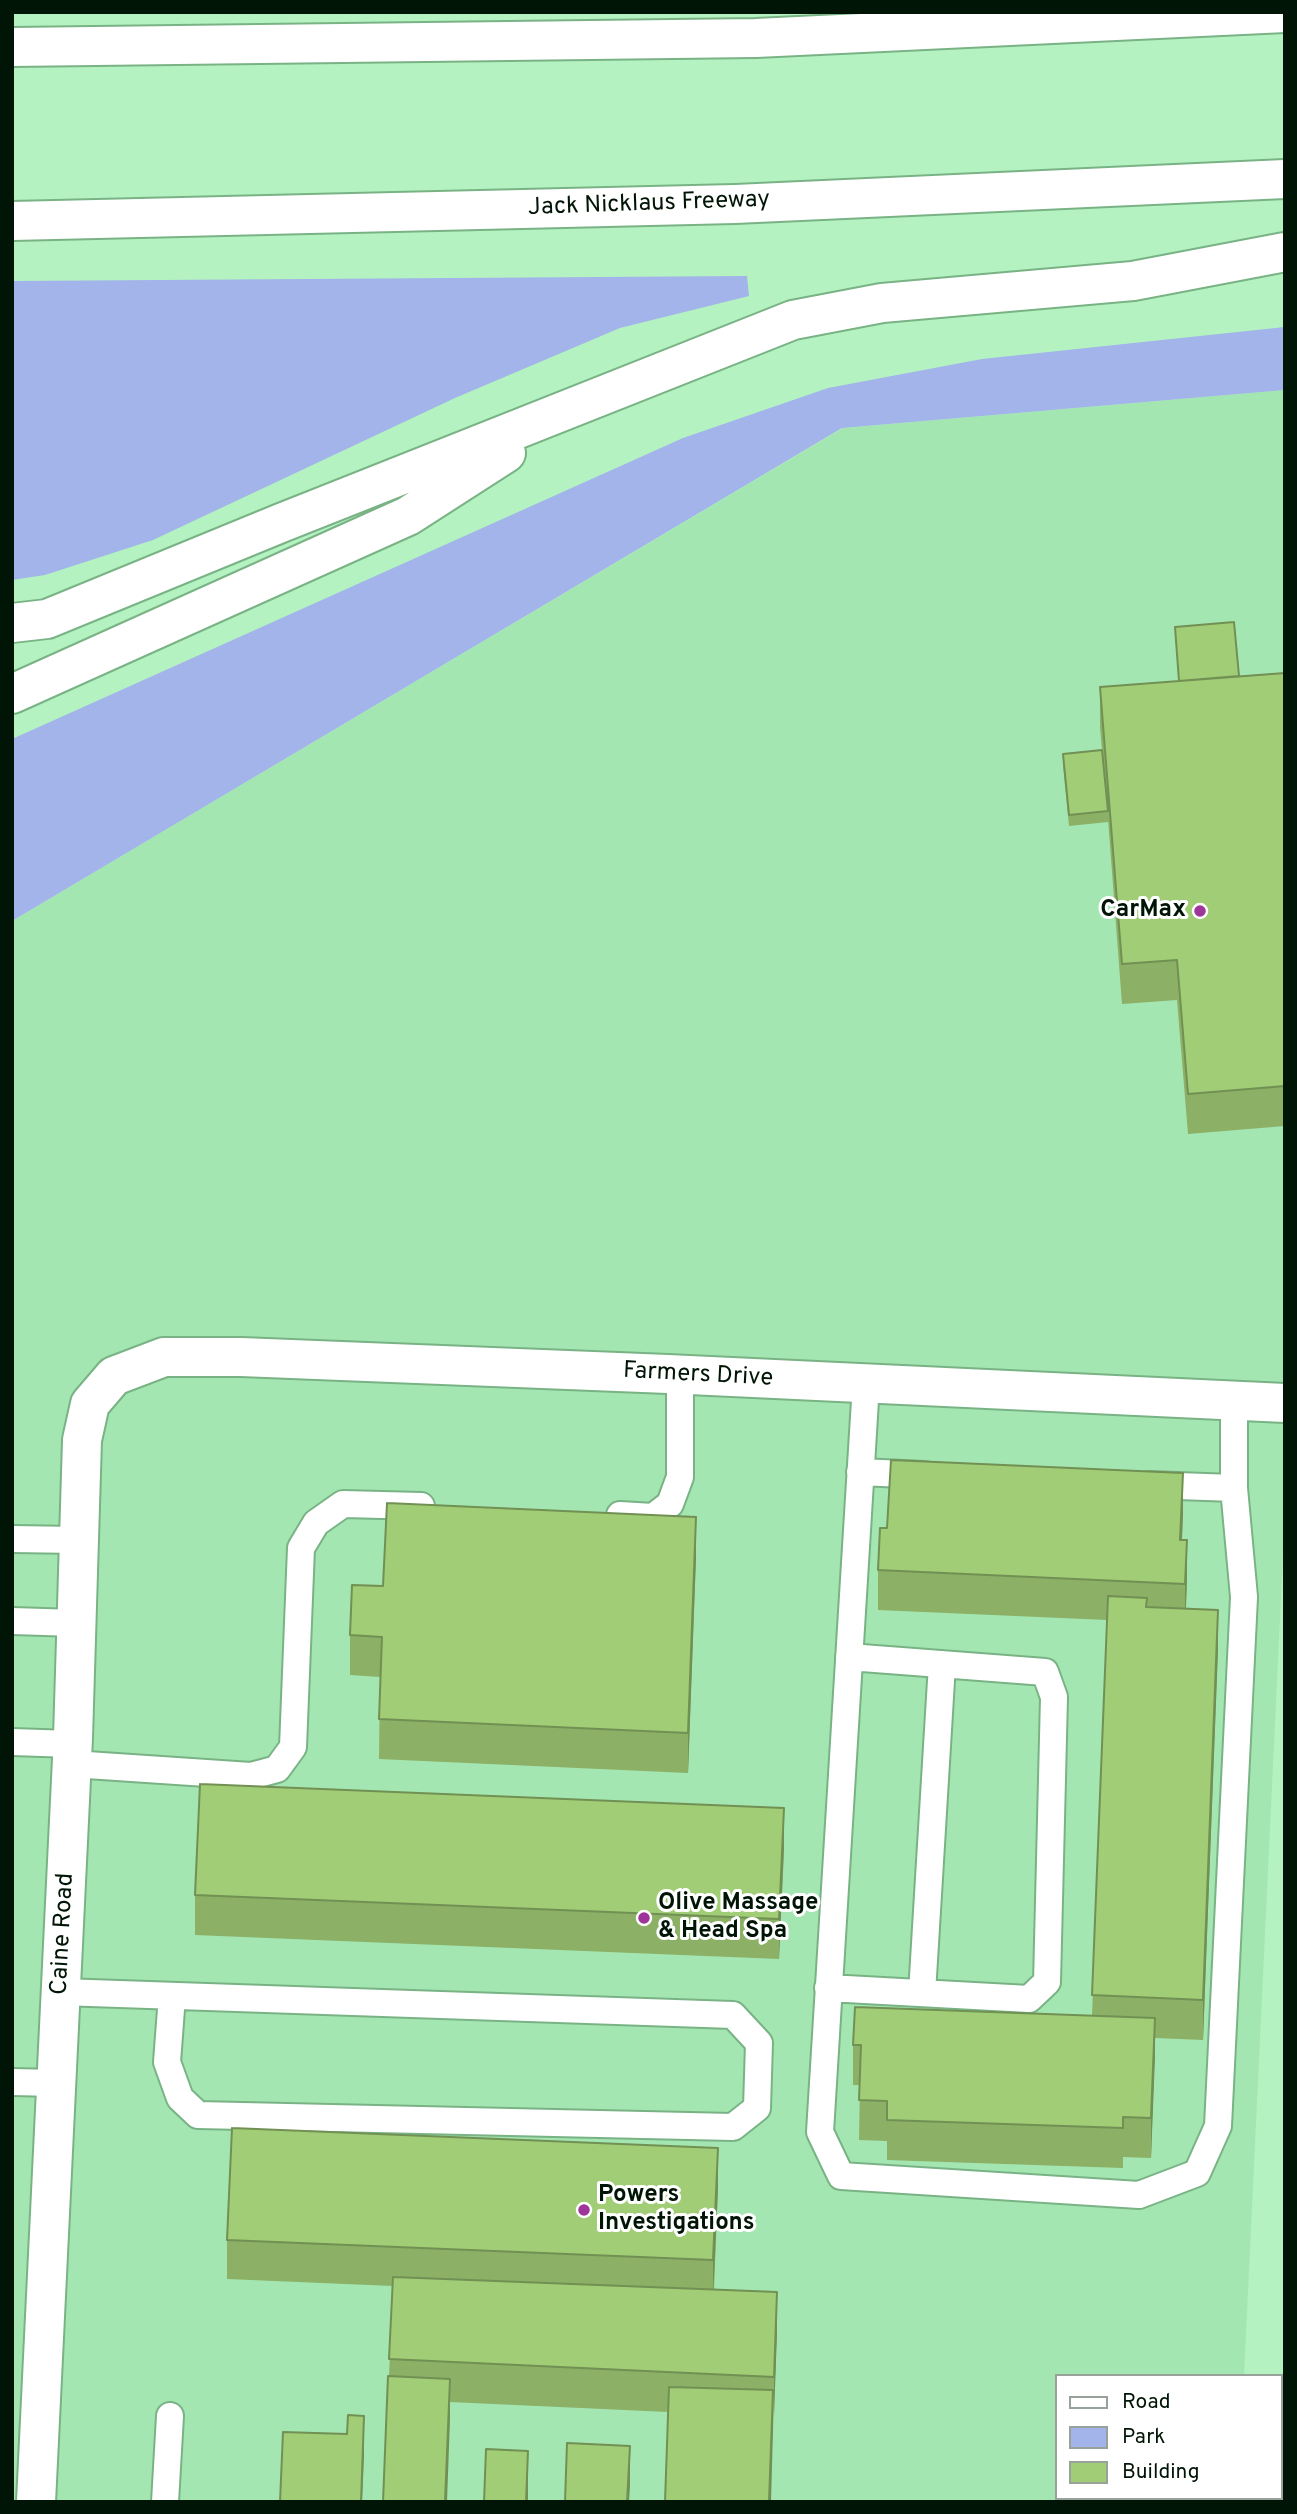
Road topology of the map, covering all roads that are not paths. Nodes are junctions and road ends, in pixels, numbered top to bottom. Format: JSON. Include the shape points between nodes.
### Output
{"nodes":[{"id":1,"x":1285,"y":13,"type":"edge"},
{"id":2,"x":12,"y":47,"type":"edge"},
{"id":3,"x":1285,"y":179,"type":"edge"},
{"id":4,"x":12,"y":221,"type":"edge"},
{"id":5,"x":1285,"y":252,"type":"edge"},
{"id":6,"x":578,"y":406,"type":"junction"},
{"id":7,"x":12,"y":623,"type":"edge"},
{"id":8,"x":12,"y":694,"type":"edge"},
{"id":9,"x":680,"y":1375,"type":"junction"},
{"id":10,"x":114,"y":1376,"type":"joint"},
{"id":11,"x":866,"y":1384,"type":"junction"},
{"id":12,"x":1234,"y":1401,"type":"junction"},
{"id":13,"x":1285,"y":1403,"type":"edge"},
{"id":14,"x":860,"y":1472,"type":"junction"},
{"id":15,"x":943,"y":1476,"type":"edge"},
{"id":16,"x":1123,"y":1483,"type":"edge"},
{"id":17,"x":1234,"y":1488,"type":"junction"},
{"id":18,"x":447,"y":1507,"type":"edge"},
{"id":19,"x":598,"y":1514,"type":"edge"},
{"id":20,"x":12,"y":1539,"type":"edge"},
{"id":21,"x":79,"y":1540,"type":"junction"},
{"id":22,"x":12,"y":1621,"type":"edge"},
{"id":23,"x":76,"y":1623,"type":"junction"},
{"id":24,"x":849,"y":1657,"type":"junction"},
{"id":25,"x":942,"y":1664,"type":"junction"},
{"id":26,"x":12,"y":1742,"type":"edge"},
{"id":27,"x":72,"y":1754,"type":"junction"},
{"id":28,"x":828,"y":1988,"type":"junction"},
{"id":29,"x":61,"y":1992,"type":"junction"},
{"id":30,"x":922,"y":1993,"type":"junction"},
{"id":31,"x":172,"y":1996,"type":"junction"},
{"id":32,"x":12,"y":2082,"type":"edge"},
{"id":33,"x":57,"y":2083,"type":"junction"},
{"id":34,"x":170,"y":2416,"type":"dead end"},
{"id":35,"x":25,"y":2456,"type":"edge"},
{"id":36,"x":36,"y":2502,"type":"edge"},
{"id":37,"x":165,"y":2502,"type":"edge"}],
"edges":[{"from":1,"to":2,"type":"main road","via":[[755,38]]},
{"from":3,"to":4,"type":"main road","name":"Jack Nicklaus Freeway","via":[[735,204]]},
{"from":5,"to":6,"type":"main road","via":[[1133,281],[881,303],[793,320]]},
{"from":6,"to":7,"type":"main road","via":[[47,619]]},
{"from":6,"to":8,"type":"main road","via":[[408,516]]},
{"from":9,"to":10,"type":"main road","name":"Farmers Drive","via":[[164,1357]]},
{"from":9,"to":11,"type":"main road","name":"Farmers Drive"},
{"from":9,"to":19,"type":"lane","via":[[680,1477],[670,1504],[653,1517]]},
{"from":10,"to":21,"type":"main road","name":"Caine Road","via":[[90,1404],[82,1440]]},
{"from":11,"to":12,"type":"main road","name":"Farmers Drive"},
{"from":11,"to":14,"type":"lane"},
{"from":12,"to":13,"type":"main road","name":"Farmers Drive"},
{"from":12,"to":17,"type":"lane"},
{"from":14,"to":15,"type":"lane"},
{"from":14,"to":24,"type":"lane"},
{"from":16,"to":17,"type":"lane"},
{"from":17,"to":28,"type":"lane","via":[[1244,1597],[1218,2126],[1197,2174],[1139,2195],[841,2176],[820,2132]]},
{"from":18,"to":27,"type":"lane","via":[[343,1504],[316,1523],[301,1548],[293,1747],[277,1769],[251,1776]]},
{"from":20,"to":21,"type":"lane"},
{"from":21,"to":23,"type":"main road","name":"Caine Road"},
{"from":22,"to":23,"type":"lane"},
{"from":23,"to":27,"type":"main road","name":"Caine Road"},
{"from":24,"to":25,"type":"lane"},
{"from":24,"to":28,"type":"lane"},
{"from":25,"to":30,"type":"lane"},
{"from":25,"to":30,"type":"lane","via":[[1045,1672],[1054,1697],[1046,1982],[1029,1999]]},
{"from":26,"to":27,"type":"lane"},
{"from":27,"to":29,"type":"main road","name":"Caine Road"},
{"from":28,"to":30,"type":"lane"},
{"from":29,"to":31,"type":"lane"},
{"from":29,"to":33,"type":"main road","name":"Caine Road"},
{"from":31,"to":31,"type":"lane","via":[[733,2014],[759,2043],[757,2108],[733,2127],[198,2115],[180,2098],[167,2062]]},
{"from":32,"to":33,"type":"lane"},
{"from":33,"to":35,"type":"main road","name":"Caine Road"},
{"from":34,"to":37,"type":"lane"},
{"from":35,"to":36,"type":"main road","name":"Caine Road"}]}
